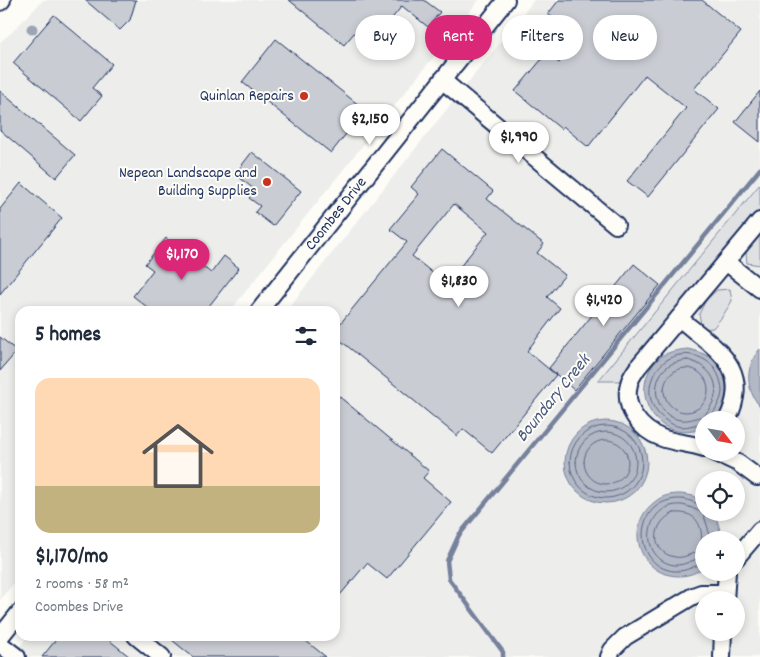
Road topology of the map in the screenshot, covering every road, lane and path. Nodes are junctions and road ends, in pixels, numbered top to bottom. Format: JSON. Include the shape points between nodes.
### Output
{"nodes":[{"id":1,"x":506,"y":0,"type":"edge"},
{"id":2,"x":442,"y":80,"type":"junction"},
{"id":3,"x":760,"y":221,"type":"edge"},
{"id":4,"x":616,"y":224,"type":"dead end"},
{"id":5,"x":726,"y":262,"type":"junction"},
{"id":6,"x":760,"y":290,"type":"edge"},
{"id":7,"x":263,"y":306,"type":"edge"},
{"id":8,"x":679,"y":318,"type":"junction"},
{"id":9,"x":731,"y":411,"type":"edge"},
{"id":10,"x":695,"y":446,"type":"edge"},
{"id":11,"x":734,"y":461,"type":"edge"},
{"id":12,"x":758,"y":477,"type":"dead end"},
{"id":13,"x":760,"y":530,"type":"edge"},
{"id":14,"x":745,"y":548,"type":"edge"},
{"id":15,"x":695,"y":595,"type":"edge"},
{"id":16,"x":15,"y":618,"type":"edge"},
{"id":17,"x":0,"y":637,"type":"edge"},
{"id":18,"x":142,"y":641,"type":"edge"},
{"id":19,"x":723,"y":641,"type":"edge"},
{"id":20,"x":0,"y":644,"type":"edge"},
{"id":21,"x":17,"y":657,"type":"edge"},
{"id":22,"x":162,"y":657,"type":"edge"},
{"id":23,"x":609,"y":657,"type":"edge"},
{"id":24,"x":722,"y":657,"type":"edge"}],
"edges":[{"from":1,"to":2,"type":"street","name":"Coombes Drive"},
{"from":2,"to":4,"type":"street"},
{"from":2,"to":7,"type":"street","name":"Coombes Drive"},
{"from":3,"to":5,"type":"street"},
{"from":5,"to":6,"type":"street"},
{"from":5,"to":8,"type":"street"},
{"from":8,"to":9,"type":"street","via":[[717,350],[731,368],[736,396]]},
{"from":8,"to":10,"type":"street","via":[[638,367],[629,383],[629,405],[634,417],[651,433]]},
{"from":11,"to":12,"type":"street"},
{"from":13,"to":14,"type":"street"},
{"from":15,"to":23,"type":"street","via":[[625,637]]},
{"from":16,"to":17,"type":"street"},
{"from":18,"to":22,"type":"street"},
{"from":19,"to":24,"type":"street"},
{"from":20,"to":21,"type":"street"}]}
